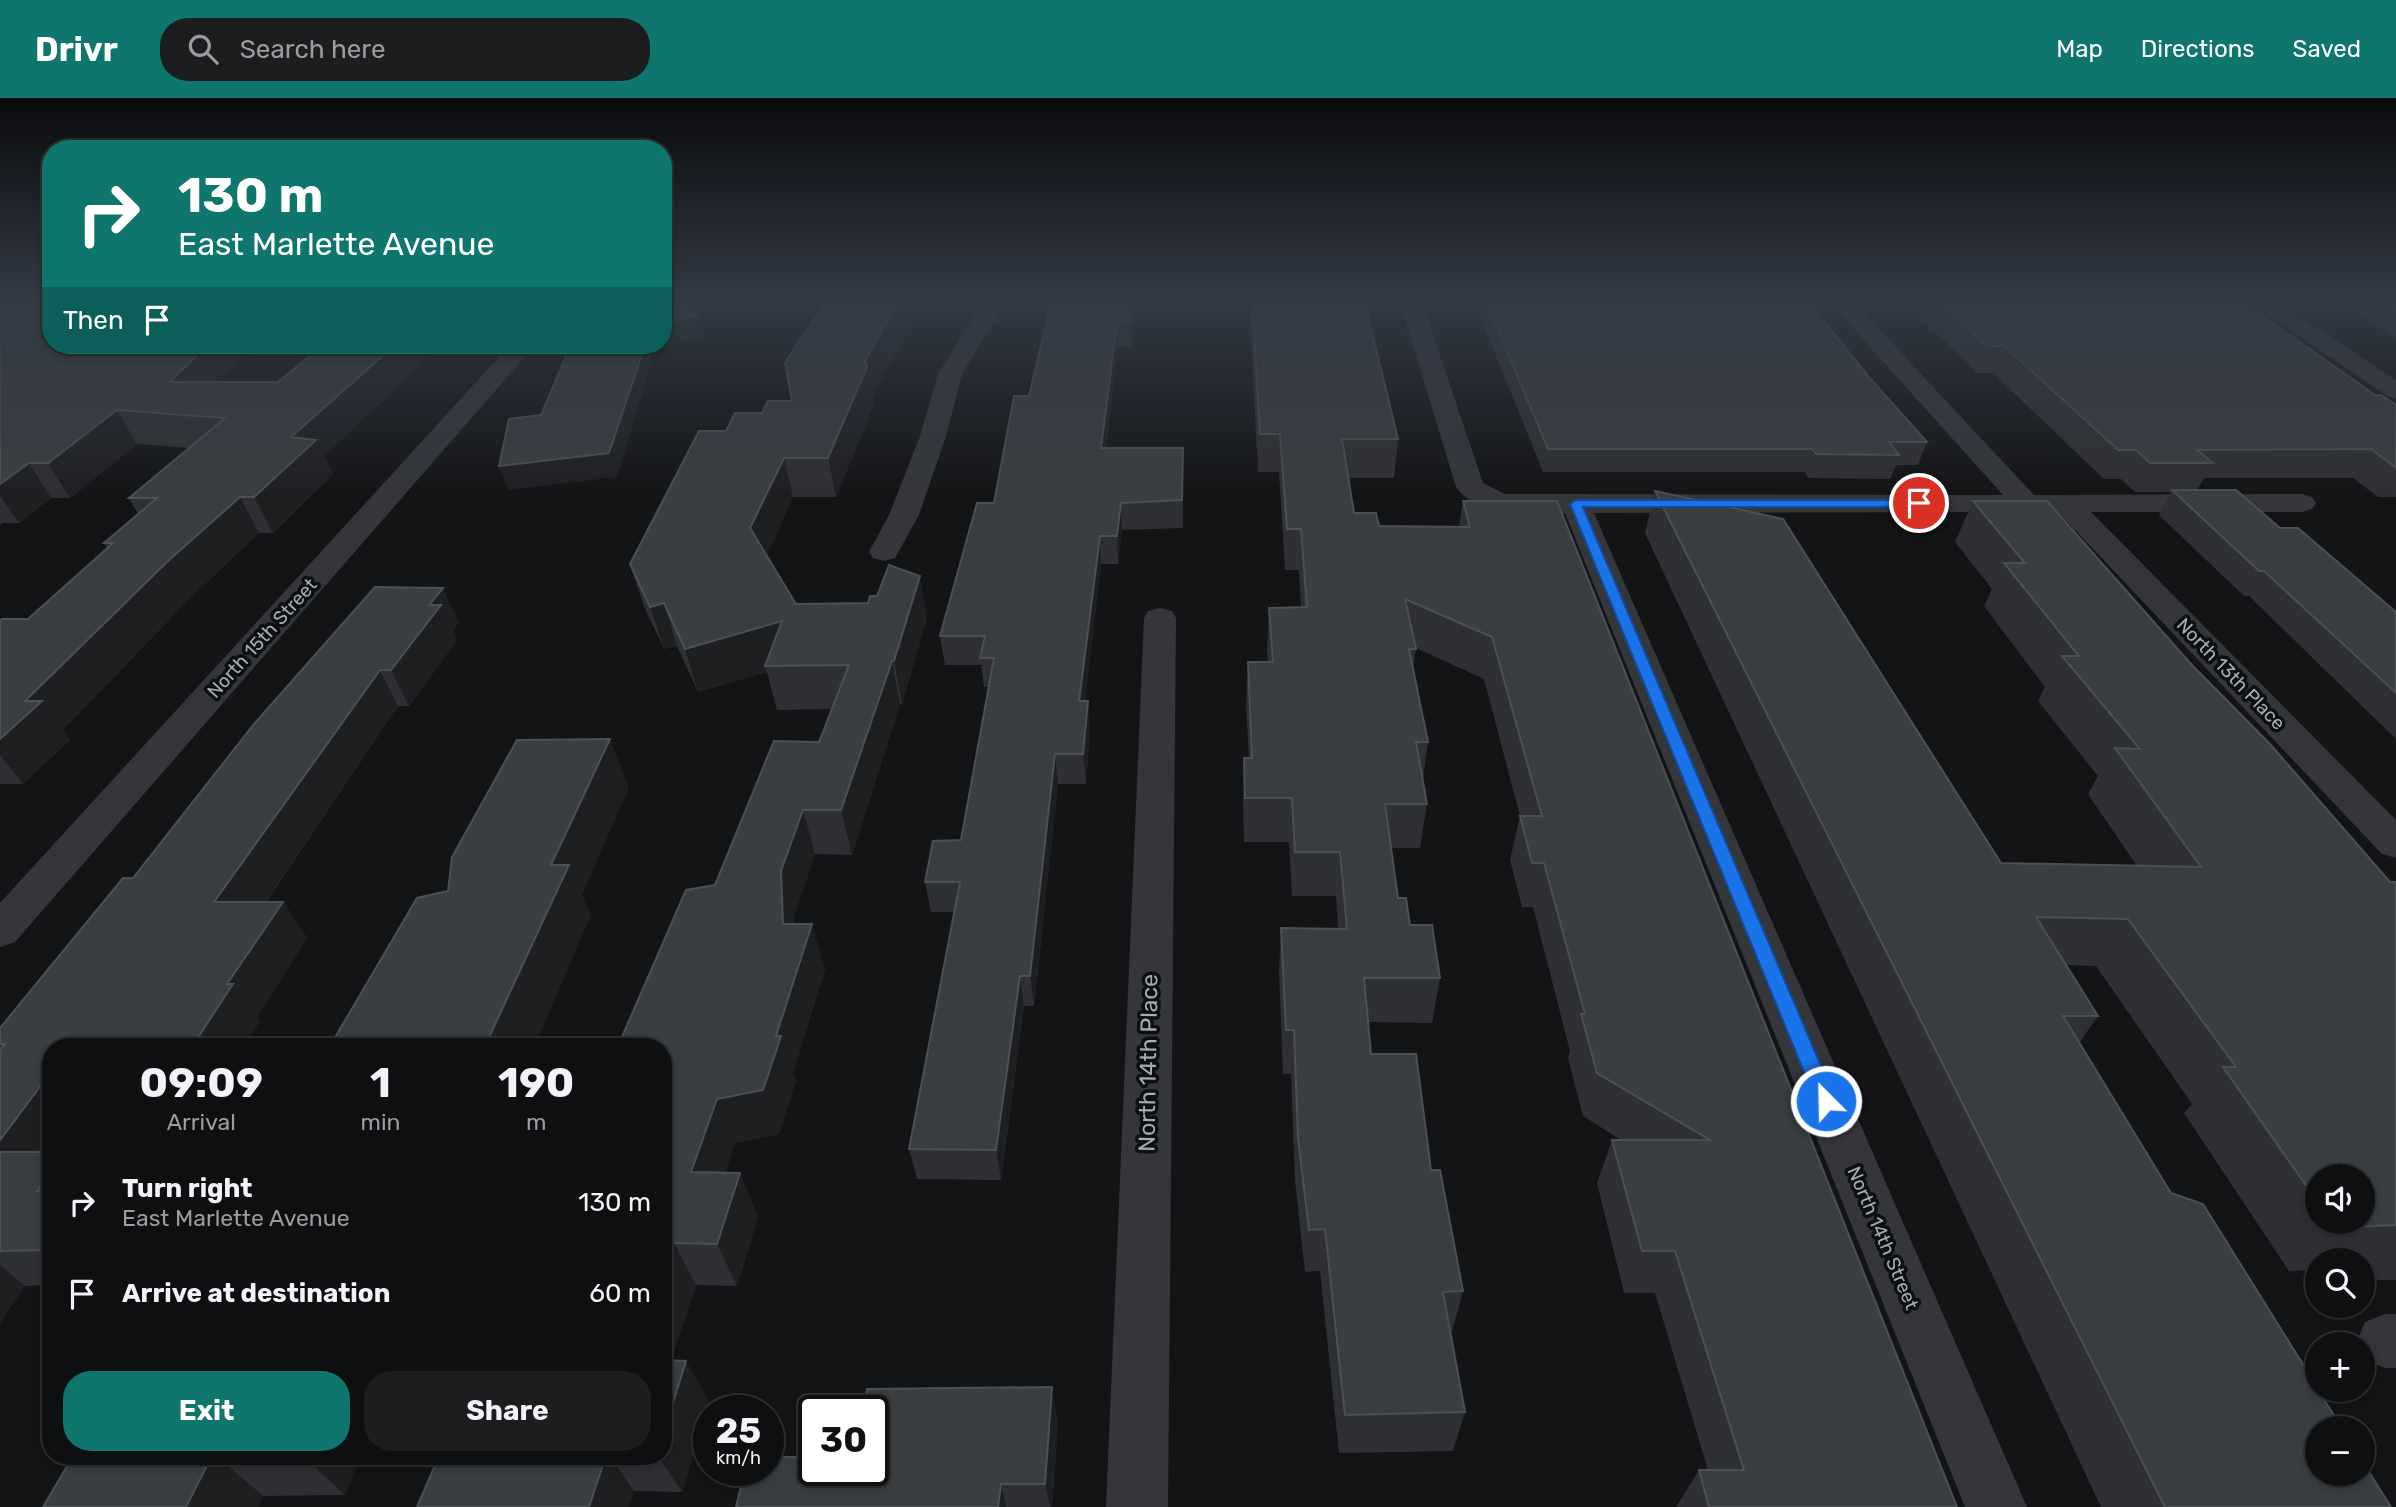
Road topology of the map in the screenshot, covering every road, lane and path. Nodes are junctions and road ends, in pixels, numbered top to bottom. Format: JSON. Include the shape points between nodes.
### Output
{"nodes":[{"id":1,"x":505,"y":365,"type":"edge"},
{"id":2,"x":956,"y":365,"type":"edge"},
{"id":3,"x":1431,"y":365,"type":"edge"},
{"id":4,"x":1899,"y":365,"type":"edge"},
{"id":5,"x":2356,"y":365,"type":"edge"},
{"id":6,"x":2396,"y":391,"type":"edge"},
{"id":7,"x":2026,"y":503,"type":"junction"},
{"id":8,"x":2066,"y":503,"type":"junction"},
{"id":9,"x":2302,"y":503,"type":"dead end"},
{"id":10,"x":1576,"y":504,"type":"junction"},
{"id":11,"x":884,"y":552,"type":"dead end"},
{"id":12,"x":1160,"y":618,"type":"dead end"},
{"id":13,"x":2396,"y":845,"type":"edge"},
{"id":14,"x":0,"y":932,"type":"edge"},
{"id":15,"x":1137,"y":1507,"type":"edge"},
{"id":16,"x":1996,"y":1507,"type":"edge"}],
"edges":[{"from":1,"to":14,"type":"street","name":"North 15th Street"},
{"from":2,"to":11,"type":"street","via":[[908,504]]},
{"from":3,"to":10,"type":"street","via":[[1470,486],[1482,496],[1514,504]]},
{"from":4,"to":7,"type":"street"},
{"from":5,"to":6,"type":"street"},
{"from":7,"to":8,"type":"street"},
{"from":7,"to":10,"type":"street"},
{"from":8,"to":9,"type":"street"},
{"from":8,"to":13,"type":"street","name":"North 13th Place"},
{"from":10,"to":16,"type":"street","name":"North 14th Street"},
{"from":12,"to":15,"type":"street","name":"North 14th Place"}]}
